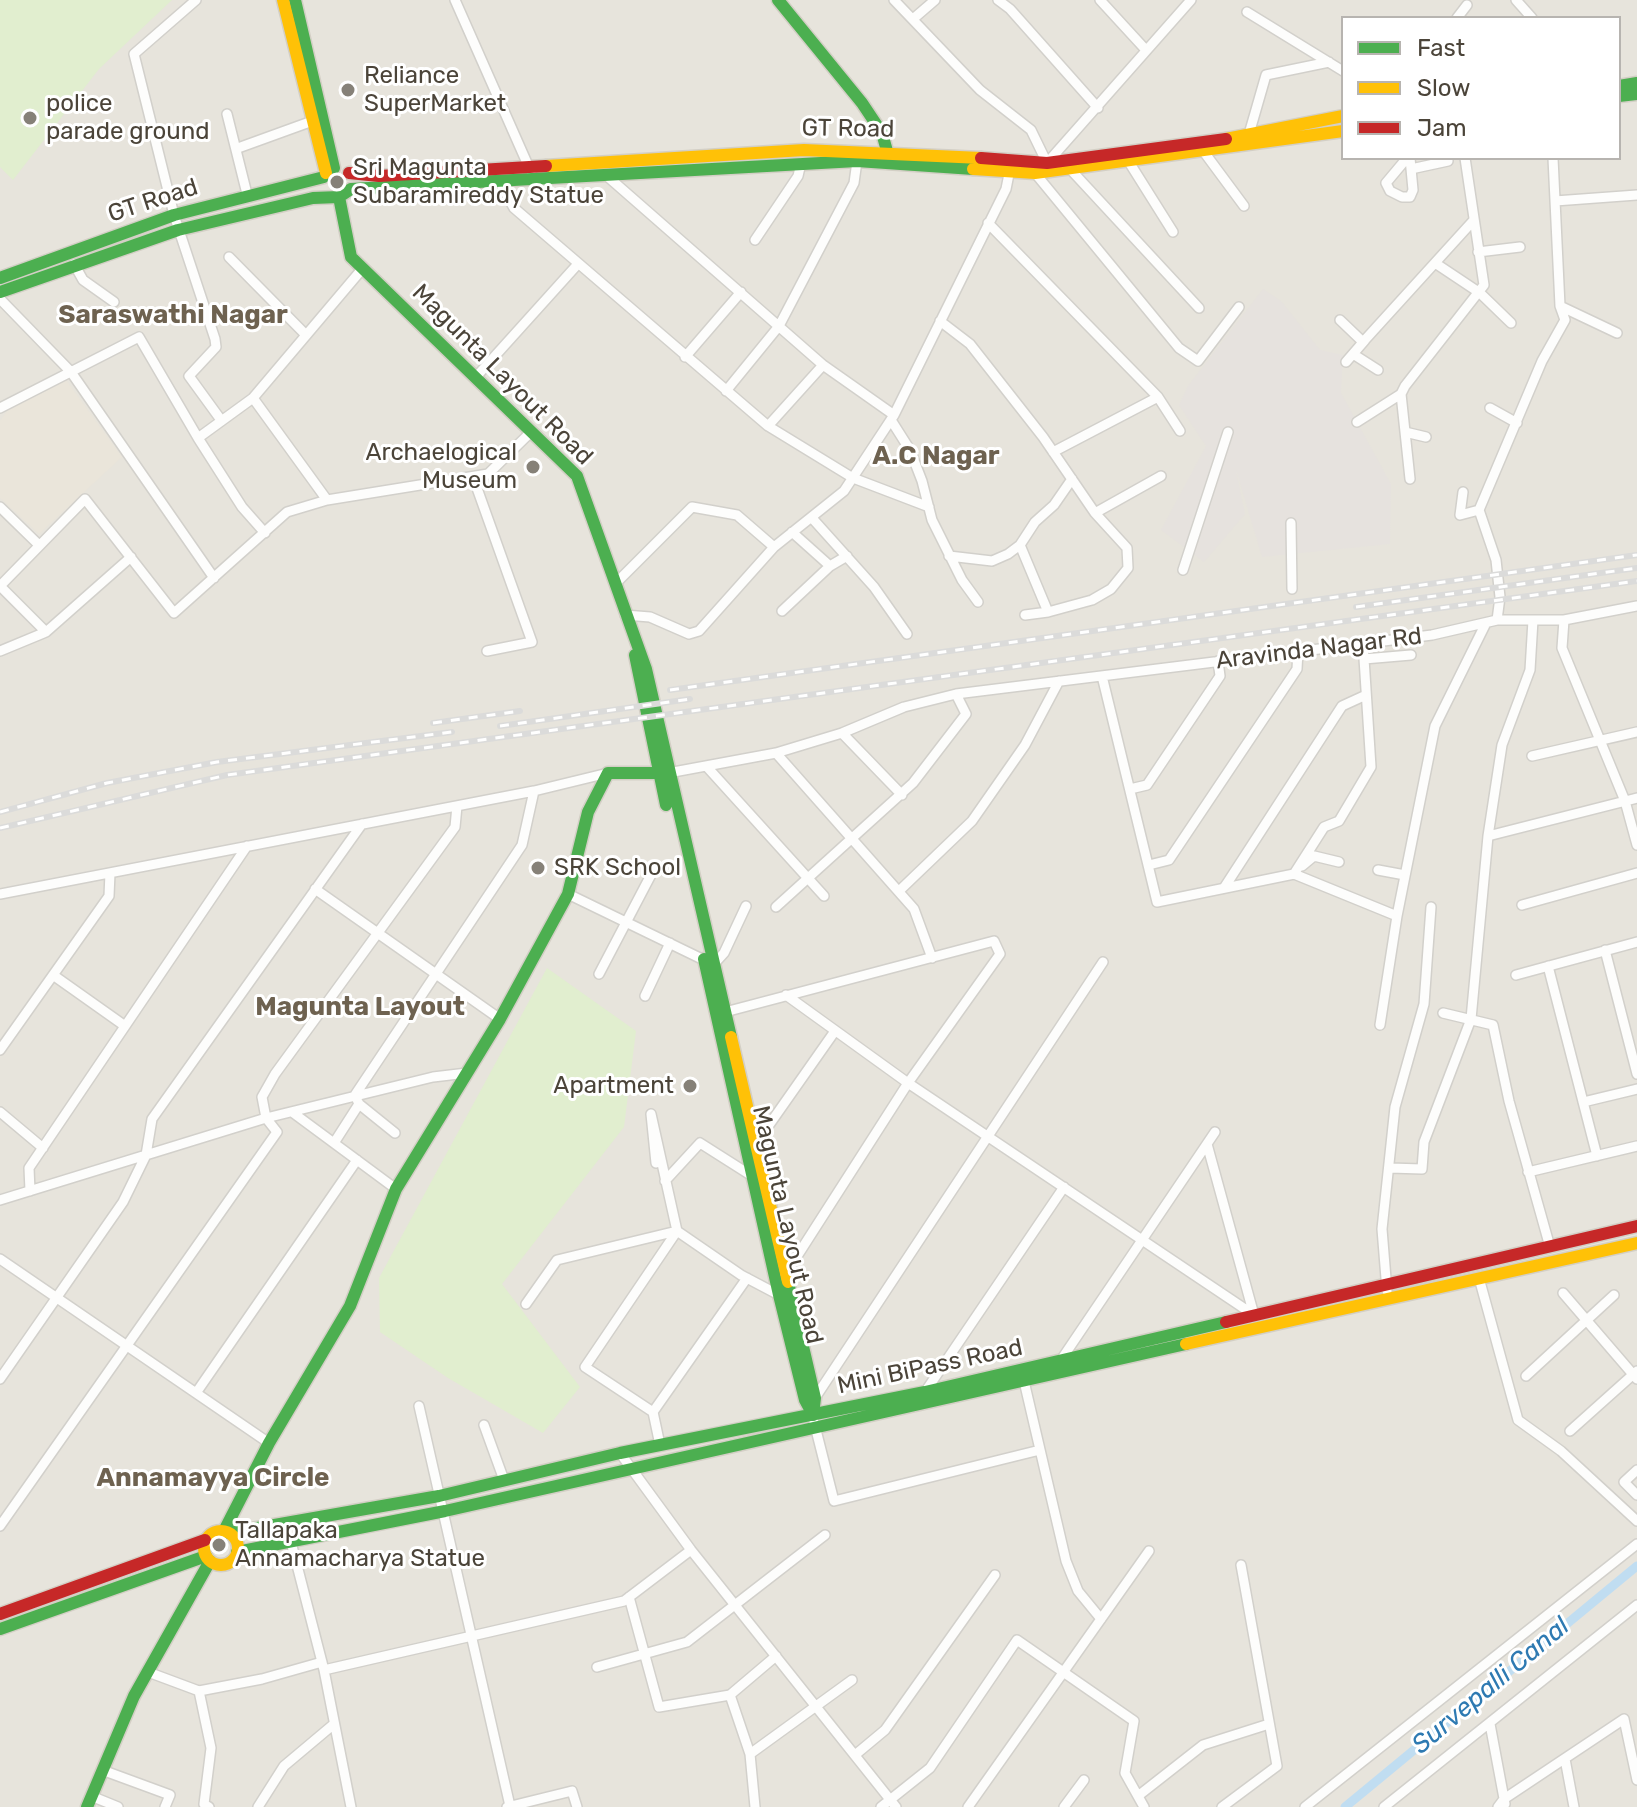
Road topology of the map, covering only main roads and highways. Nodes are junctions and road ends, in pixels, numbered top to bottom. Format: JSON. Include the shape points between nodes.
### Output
{"nodes":[{"id":1,"x":283,"y":0,"type":"edge"},
{"id":2,"x":295,"y":0,"type":"edge"},
{"id":3,"x":778,"y":0,"type":"edge"},
{"id":4,"x":1341,"y":116,"type":"edge"},
{"id":5,"x":317,"y":119,"type":"junction"},
{"id":6,"x":1341,"y":131,"type":"edge"},
{"id":7,"x":887,"y":151,"type":"junction"},
{"id":8,"x":328,"y":173,"type":"junction"},
{"id":9,"x":349,"y":173,"type":"junction"},
{"id":10,"x":530,"y":173,"type":"junction"},
{"id":11,"x":351,"y":189,"type":"junction"},
{"id":12,"x":334,"y":196,"type":"junction"},
{"id":13,"x":0,"y":278,"type":"edge"},
{"id":14,"x":0,"y":292,"type":"edge"},
{"id":15,"x":663,"y":773,"type":"junction"},
{"id":16,"x":709,"y":962,"type":"junction"},
{"id":17,"x":1637,"y":1226,"type":"edge"},
{"id":18,"x":1637,"y":1243,"type":"edge"},
{"id":19,"x":1256,"y":1322,"type":"junction"},
{"id":20,"x":814,"y":1421,"type":"junction"},
{"id":21,"x":226,"y":1532,"type":"junction"},
{"id":22,"x":205,"y":1540,"type":"junction"},
{"id":23,"x":237,"y":1552,"type":"junction"},
{"id":24,"x":208,"y":1558,"type":"junction"},
{"id":25,"x":0,"y":1614,"type":"edge"},
{"id":26,"x":0,"y":1629,"type":"edge"},
{"id":27,"x":89,"y":1801,"type":"edge"}],
"edges":[{"from":1,"to":5,"type":"main road"},
{"from":2,"to":5,"type":"main road"},
{"from":3,"to":7,"type":"main road","via":[[862,103]]},
{"from":4,"to":7,"type":"main road","name":"GT Road","via":[[1047,163]]},
{"from":5,"to":8,"type":"main road","name":"Magunta Layout Road"},
{"from":6,"to":10,"type":"main road","via":[[1035,173],[857,161],[607,176]]},
{"from":7,"to":10,"type":"main road","name":"GT Road","via":[[804,150]]},
{"from":8,"to":9,"type":"main road","name":"GT Road"},
{"from":8,"to":12,"type":"main road","name":"Magunta Layout Road","via":[[323,187]]},
{"from":8,"to":13,"type":"main road","name":"GT Road","via":[[174,215]]},
{"from":9,"to":10,"type":"main road","name":"GT Road"},
{"from":9,"to":11,"type":"main road"},
{"from":10,"to":11,"type":"main road","via":[[499,181]]},
{"from":11,"to":12,"type":"main road"},
{"from":12,"to":14,"type":"main road","via":[[178,230]]},
{"from":12,"to":15,"type":"main road","name":"Magunta Layout Road","via":[[351,257],[577,476],[634,642]]},
{"from":15,"to":16,"type":"main road","name":"Magunta Layout Road"},
{"from":15,"to":21,"type":"main road","via":[[608,773],[588,812],[568,894],[500,1019],[396,1189],[350,1306],[269,1443]]},
{"from":16,"to":20,"type":"main road","name":"Magunta Layout Road","via":[[779,1295]]},
{"from":16,"to":20,"type":"main road","name":"Magunta Layout Road","via":[[815,1398]]},
{"from":17,"to":19,"type":"main road","name":"Mini BiPass Road","via":[[1386,1284]]},
{"from":18,"to":19,"type":"main road"},
{"from":19,"to":20,"type":"main road","name":"Mini BiPass Road","via":[[1061,1360]]},
{"from":19,"to":20,"type":"main road","via":[[1024,1381]]},
{"from":20,"to":21,"type":"main road","name":"Mini BiPass Road","via":[[660,1445],[439,1496]]},
{"from":20,"to":23,"type":"main road","via":[[630,1469]]},
{"from":21,"to":22,"type":"main road","via":[[213,1532]]},
{"from":21,"to":23,"type":"main road","via":[[236,1541]]},
{"from":22,"to":24,"type":"main road"},
{"from":22,"to":25,"type":"main road"},
{"from":23,"to":24,"type":"main road","via":[[226,1564]]},
{"from":24,"to":26,"type":"main road"},
{"from":24,"to":27,"type":"main road"}]}
